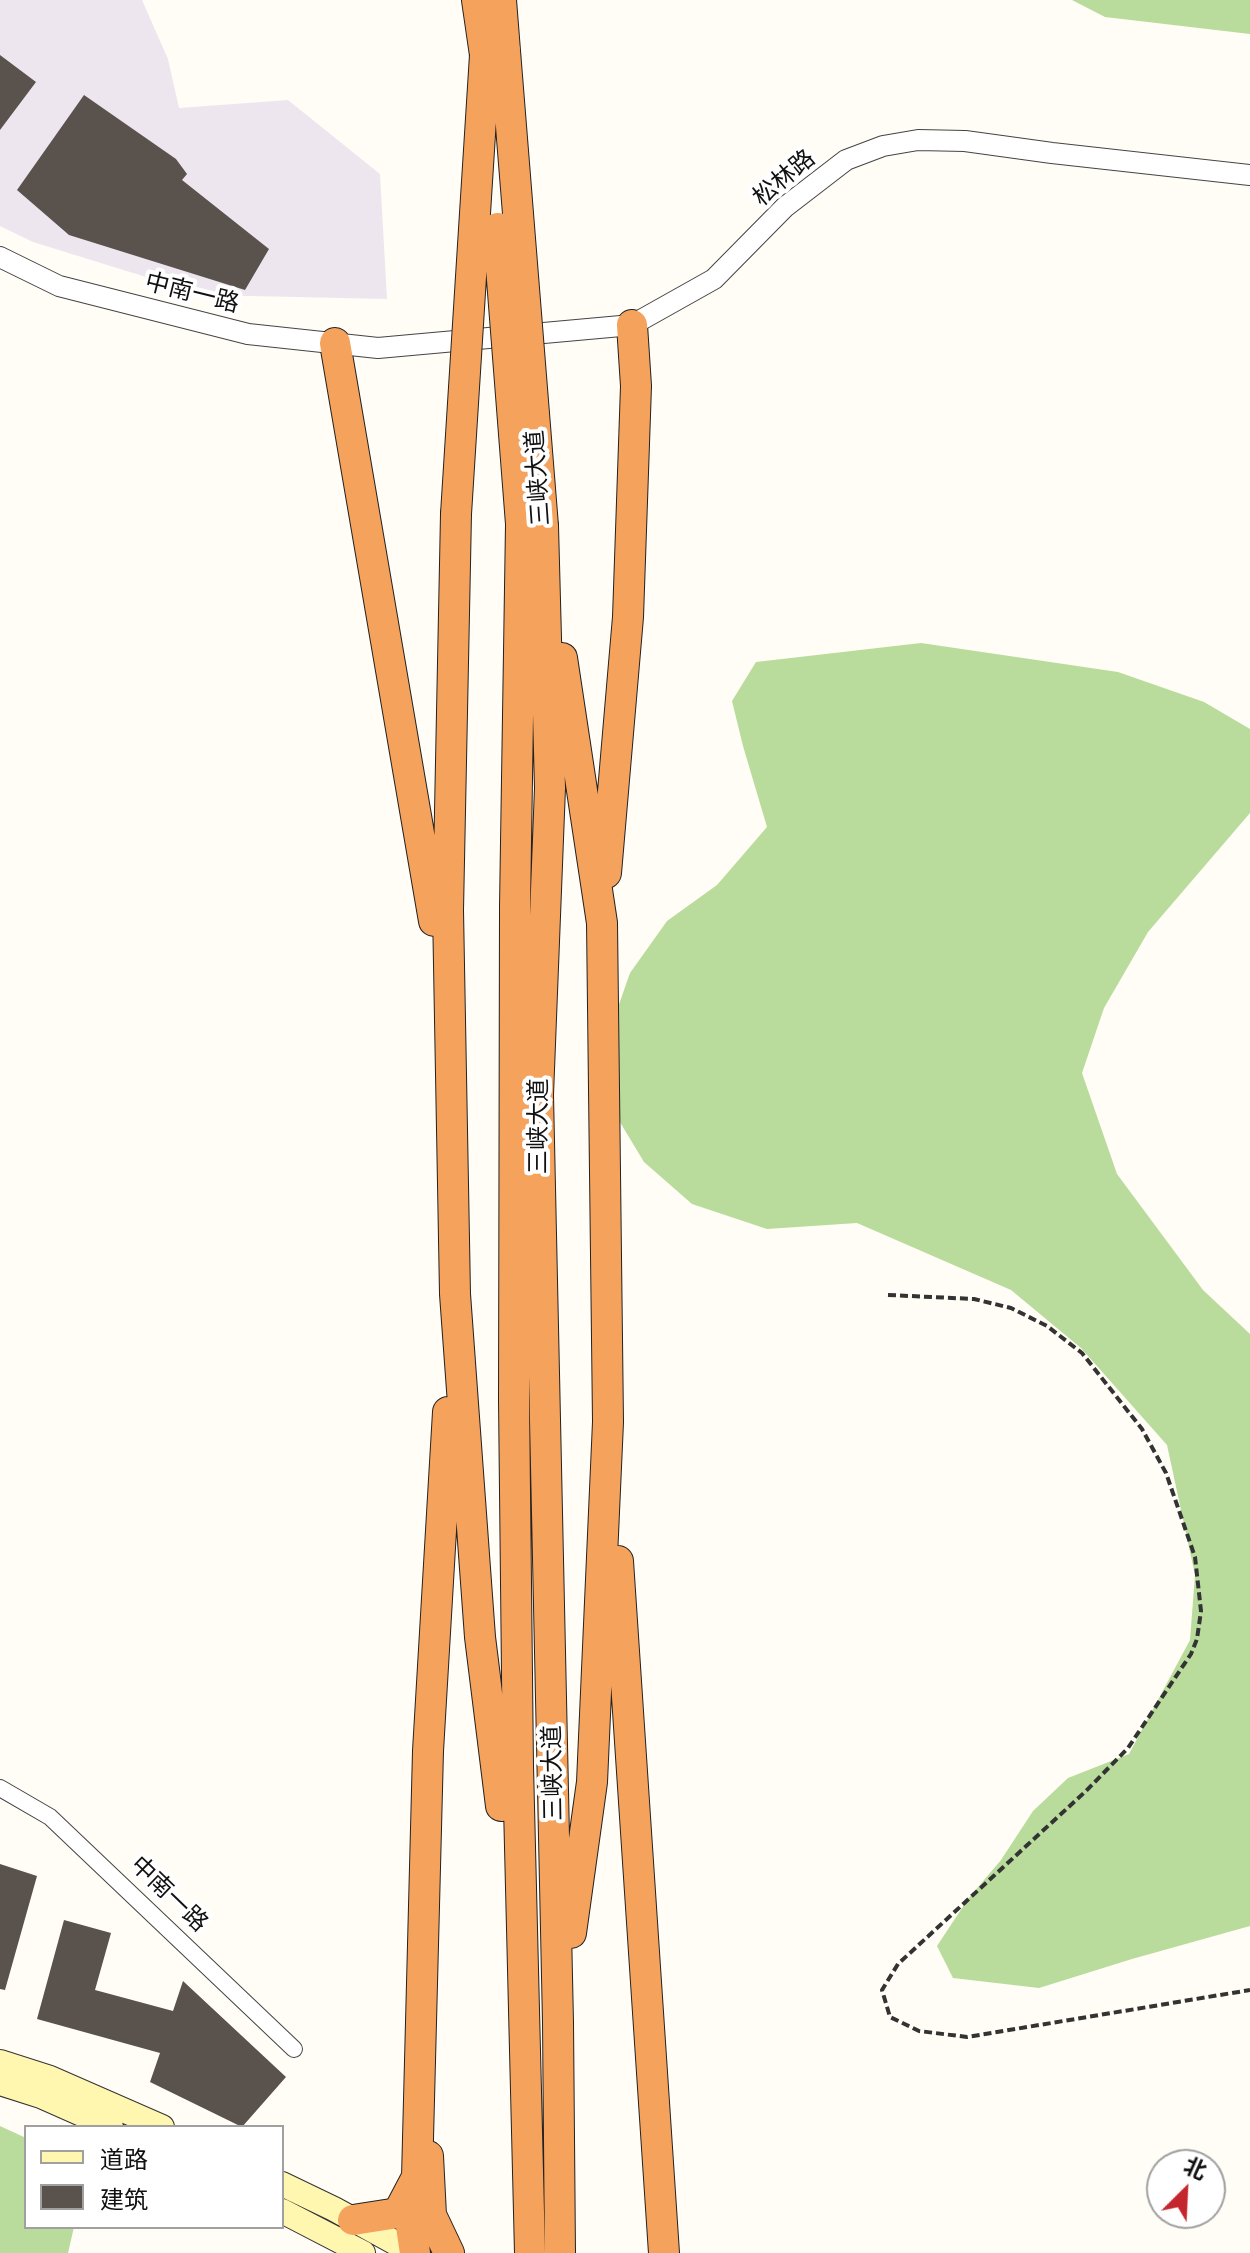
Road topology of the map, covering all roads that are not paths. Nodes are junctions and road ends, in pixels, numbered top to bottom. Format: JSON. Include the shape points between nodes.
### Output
{"nodes":[{"id":1,"x":477,"y":0,"type":"edge"},
{"id":2,"x":501,"y":0,"type":"edge"},
{"id":3,"x":495,"y":53,"type":"junction"},
{"id":4,"x":1250,"y":175,"type":"edge"},
{"id":5,"x":0,"y":257,"type":"edge"},
{"id":6,"x":632,"y":325,"type":"junction"},
{"id":7,"x":335,"y":343,"type":"junction"},
{"id":8,"x":378,"y":348,"type":"joint"},
{"id":9,"x":532,"y":525,"type":"junction"},
{"id":10,"x":602,"y":923,"type":"junction"},
{"id":11,"x":450,"y":1027,"type":"junction"},
{"id":12,"x":455,"y":1294,"type":"junction"},
{"id":13,"x":608,"y":1422,"type":"junction"},
{"id":14,"x":0,"y":1788,"type":"edge"},
{"id":15,"x":523,"y":1997,"type":"junction"},
{"id":16,"x":421,"y":2002,"type":"junction"},
{"id":17,"x":558,"y":2022,"type":"junction"},
{"id":18,"x":294,"y":2049,"type":"dead end"},
{"id":19,"x":0,"y":2062,"type":"edge"},
{"id":20,"x":0,"y":2083,"type":"edge"},
{"id":21,"x":106,"y":2125,"type":"edge"},
{"id":22,"x":157,"y":2125,"type":"edge"},
{"id":23,"x":417,"y":2177,"type":"junction"},
{"id":24,"x":284,"y":2185,"type":"edge"},
{"id":25,"x":284,"y":2212,"type":"edge"},
{"id":26,"x":353,"y":2220,"type":"junction"},
{"id":27,"x":662,"y":2245,"type":"edge"},
{"id":28,"x":363,"y":2253,"type":"edge"},
{"id":29,"x":414,"y":2253,"type":"edge"},
{"id":30,"x":449,"y":2253,"type":"edge"},
{"id":31,"x":530,"y":2253,"type":"edge"},
{"id":32,"x":560,"y":2253,"type":"edge"}],
"edges":[{"from":1,"to":3,"type":"highway","name":"三峡大道"},
{"from":2,"to":3,"type":"highway","name":"三峡大道"},
{"from":3,"to":9,"type":"highway","name":"三峡大道","bridge":true},
{"from":3,"to":11,"type":"highway","bridge":true,"via":[[456,514]]},
{"from":4,"to":6,"type":"street","name":"松林路","via":[[965,141],[883,146],[846,160],[785,207],[714,279]]},
{"from":5,"to":7,"type":"street","name":"中南一路","via":[[59,286],[248,334]]},
{"from":6,"to":8,"type":"street","name":"松林路"},
{"from":6,"to":10,"type":"highway","via":[[636,386],[628,617]]},
{"from":7,"to":8,"type":"street","name":"中南一路"},
{"from":7,"to":11,"type":"highway"},
{"from":9,"to":10,"type":"highway"},
{"from":9,"to":15,"type":"highway","name":"三峡大道","via":[[515,906],[514,1400]]},
{"from":9,"to":17,"type":"highway","name":"三峡大道","via":[[550,788],[538,1095]]},
{"from":10,"to":13,"type":"highway"},
{"from":11,"to":12,"type":"highway"},
{"from":12,"to":15,"type":"highway","via":[[480,1637]]},
{"from":12,"to":16,"type":"highway","via":[[428,1751]]},
{"from":13,"to":17,"type":"highway","via":[[592,1782]]},
{"from":13,"to":27,"type":"highway"},
{"from":14,"to":18,"type":"street","name":"中南一路","via":[[50,1817]]},
{"from":15,"to":31,"type":"highway","name":"三峡大道"},
{"from":16,"to":23,"type":"highway"},
{"from":16,"to":30,"type":"highway","via":[[431,2215]]},
{"from":17,"to":32,"type":"highway","name":"三峡大道"},
{"from":19,"to":22,"type":"main road"},
{"from":20,"to":21,"type":"main road"},
{"from":23,"to":26,"type":"highway","via":[[398,2213]]},
{"from":23,"to":29,"type":"highway","via":[[411,2226]]},
{"from":24,"to":26,"type":"main road"},
{"from":25,"to":28,"type":"main road"},
{"from":26,"to":29,"type":"main road"}]}
